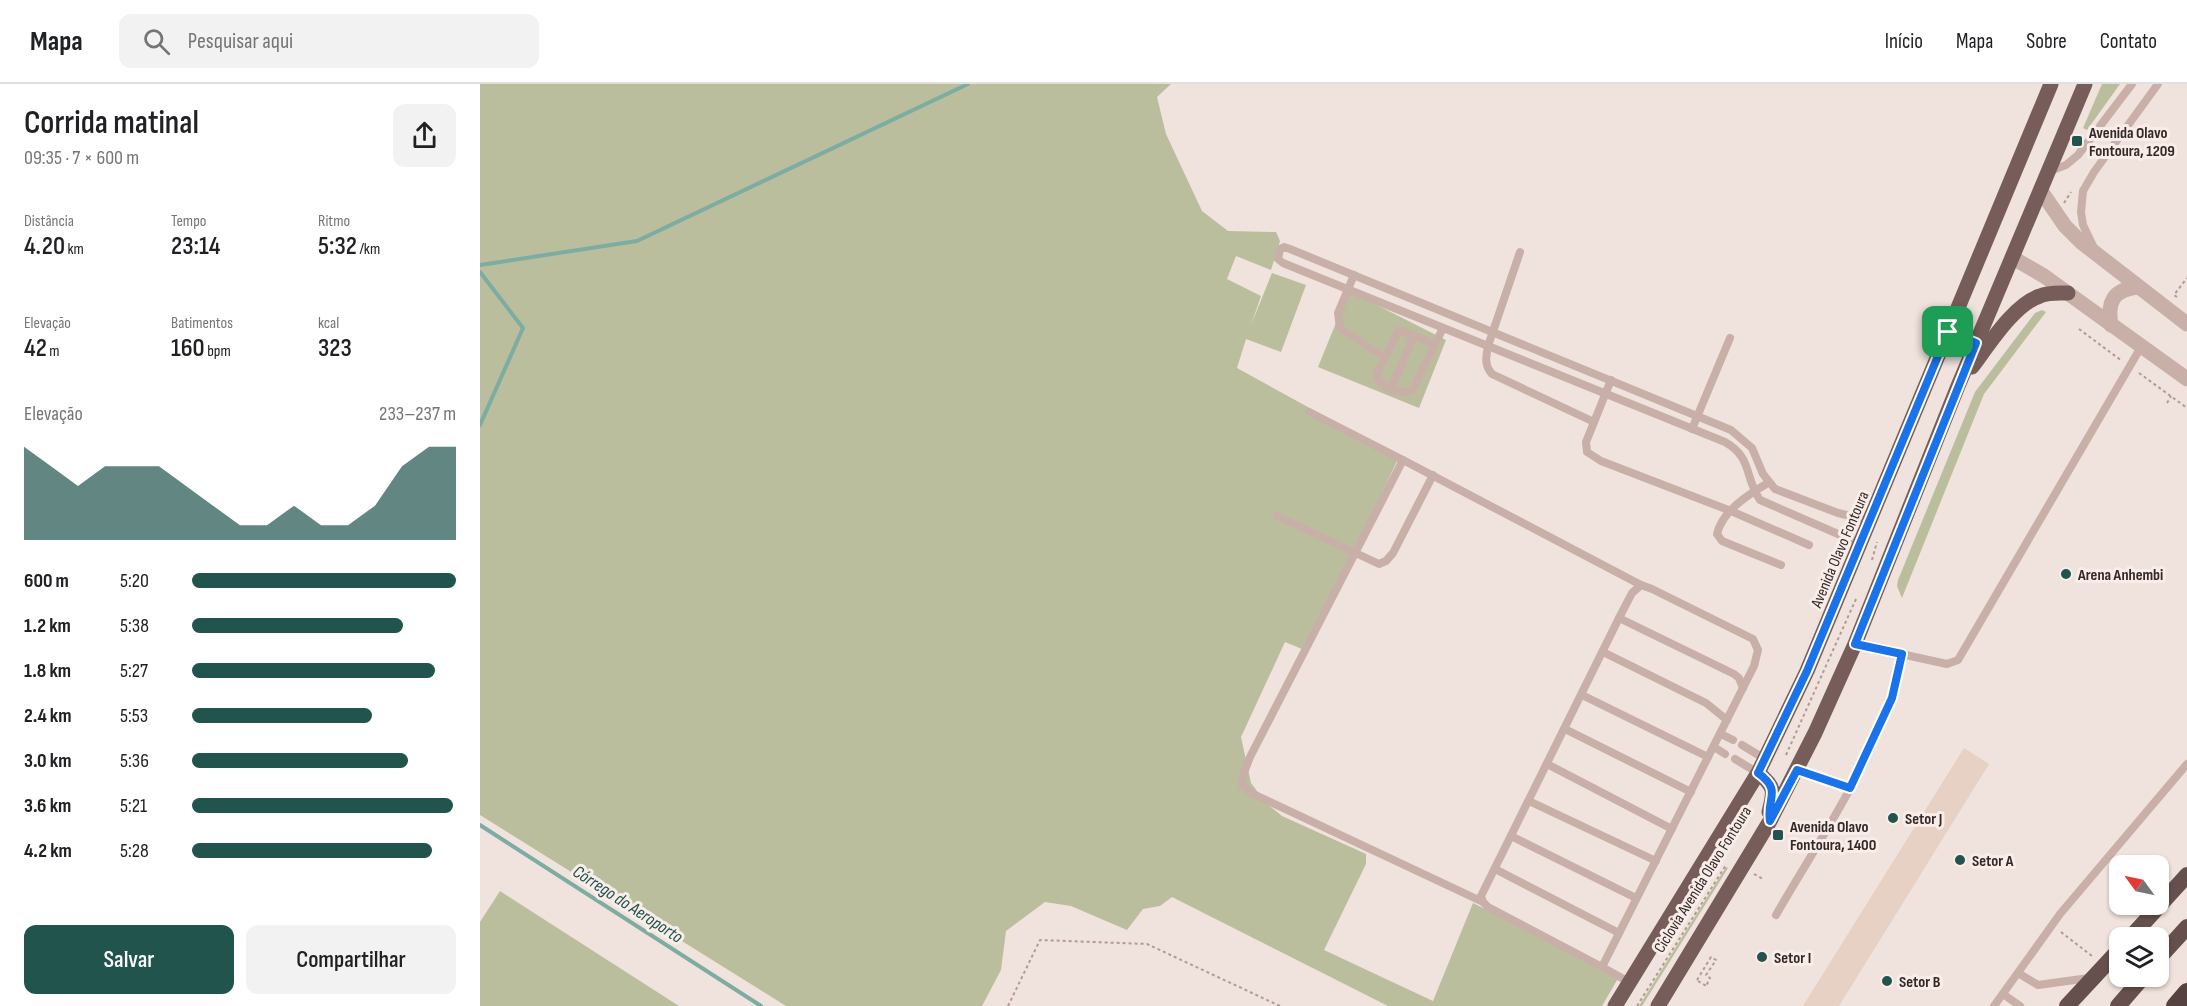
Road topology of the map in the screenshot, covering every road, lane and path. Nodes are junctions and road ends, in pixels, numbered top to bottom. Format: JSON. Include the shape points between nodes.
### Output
{"nodes":[{"id":1,"x":2051,"y":84,"type":"edge"},
{"id":2,"x":2085,"y":84,"type":"edge"},
{"id":3,"x":2132,"y":84,"type":"edge"},
{"id":4,"x":2158,"y":84,"type":"edge"},
{"id":5,"x":2141,"y":132,"type":"dead end"},
{"id":6,"x":2146,"y":136,"type":"dead end"},
{"id":7,"x":2050,"y":171,"type":"junction"},
{"id":8,"x":2041,"y":191,"type":"junction"},
{"id":9,"x":1520,"y":252,"type":"dead end"},
{"id":10,"x":2098,"y":257,"type":"junction"},
{"id":11,"x":2013,"y":258,"type":"junction"},
{"id":12,"x":1354,"y":275,"type":"junction"},
{"id":13,"x":2187,"y":278,"type":"edge"},
{"id":14,"x":2137,"y":287,"type":"junction"},
{"id":15,"x":1347,"y":288,"type":"junction"},
{"id":16,"x":2068,"y":293,"type":"junction"},
{"id":17,"x":2181,"y":300,"type":"dead end"},
{"id":18,"x":2187,"y":324,"type":"edge"},
{"id":19,"x":2111,"y":325,"type":"junction"},
{"id":20,"x":1443,"y":328,"type":"junction"},
{"id":21,"x":1492,"y":331,"type":"junction"},
{"id":22,"x":1948,"y":332,"type":"junction"},
{"id":23,"x":1414,"y":336,"type":"junction"},
{"id":24,"x":1730,"y":338,"type":"dead end"},
{"id":25,"x":1976,"y":343,"type":"junction"},
{"id":26,"x":1435,"y":344,"type":"junction"},
{"id":27,"x":1488,"y":346,"type":"junction"},
{"id":28,"x":2141,"y":347,"type":"junction"},
{"id":29,"x":1384,"y":357,"type":"junction"},
{"id":30,"x":2187,"y":379,"type":"edge"},
{"id":31,"x":1611,"y":380,"type":"junction"},
{"id":32,"x":1958,"y":386,"type":"junction"},
{"id":33,"x":1391,"y":388,"type":"junction"},
{"id":34,"x":1605,"y":394,"type":"junction"},
{"id":35,"x":2172,"y":396,"type":"dead end"},
{"id":36,"x":1657,"y":399,"type":"junction"},
{"id":37,"x":2167,"y":403,"type":"dead end"},
{"id":38,"x":1309,"y":412,"type":"dead end"},
{"id":39,"x":1650,"y":412,"type":"junction"},
{"id":40,"x":1697,"y":416,"type":"junction"},
{"id":41,"x":1594,"y":422,"type":"junction"},
{"id":42,"x":1692,"y":429,"type":"junction"},
{"id":43,"x":1403,"y":460,"type":"junction"},
{"id":44,"x":1433,"y":475,"type":"junction"},
{"id":45,"x":1768,"y":483,"type":"junction"},
{"id":46,"x":1754,"y":491,"type":"junction"},
{"id":47,"x":1731,"y":511,"type":"junction"},
{"id":48,"x":1277,"y":516,"type":"dead end"},
{"id":49,"x":1871,"y":521,"type":"junction"},
{"id":50,"x":1861,"y":544,"type":"junction"},
{"id":51,"x":1809,"y":545,"type":"dead end"},
{"id":52,"x":1355,"y":554,"type":"junction"},
{"id":53,"x":1781,"y":566,"type":"dead end"},
{"id":54,"x":1641,"y":585,"type":"junction"},
{"id":55,"x":1857,"y":597,"type":"dead end"},
{"id":56,"x":1619,"y":618,"type":"junction"},
{"id":57,"x":1855,"y":644,"type":"junction"},
{"id":58,"x":1603,"y":652,"type":"junction"},
{"id":59,"x":1902,"y":654,"type":"junction"},
{"id":60,"x":1743,"y":688,"type":"junction"},
{"id":61,"x":1582,"y":695,"type":"junction"},
{"id":62,"x":1727,"y":720,"type":"junction"},
{"id":63,"x":1565,"y":729,"type":"junction"},
{"id":64,"x":1721,"y":734,"type":"junction"},
{"id":65,"x":1732,"y":740,"type":"dead end"},
{"id":66,"x":1742,"y":745,"type":"dead end"},
{"id":67,"x":1714,"y":747,"type":"junction"},
{"id":68,"x":1725,"y":754,"type":"dead end"},
{"id":69,"x":1786,"y":756,"type":"dead end"},
{"id":70,"x":1708,"y":757,"type":"junction"},
{"id":71,"x":1734,"y":759,"type":"dead end"},
{"id":72,"x":1765,"y":759,"type":"junction"},
{"id":73,"x":1547,"y":764,"type":"junction"},
{"id":74,"x":2187,"y":764,"type":"edge"},
{"id":75,"x":1797,"y":770,"type":"junction"},
{"id":76,"x":1758,"y":773,"type":"junction"},
{"id":77,"x":1850,"y":788,"type":"junction"},
{"id":78,"x":1691,"y":792,"type":"junction"},
{"id":79,"x":1528,"y":801,"type":"junction"},
{"id":80,"x":1770,"y":821,"type":"junction"},
{"id":81,"x":1672,"y":829,"type":"junction"},
{"id":82,"x":1511,"y":836,"type":"junction"},
{"id":83,"x":1656,"y":861,"type":"junction"},
{"id":84,"x":1727,"y":863,"type":"dead end"},
{"id":85,"x":1495,"y":869,"type":"junction"},
{"id":86,"x":1754,"y":874,"type":"dead end"},
{"id":87,"x":2187,"y":875,"type":"edge"},
{"id":88,"x":1763,"y":879,"type":"dead end"},
{"id":89,"x":1636,"y":898,"type":"junction"},
{"id":90,"x":1483,"y":902,"type":"junction"},
{"id":91,"x":1776,"y":915,"type":"dead end"},
{"id":92,"x":2052,"y":925,"type":"junction"},
{"id":93,"x":2140,"y":927,"type":"edge"},
{"id":94,"x":2187,"y":927,"type":"edge"},
{"id":95,"x":1619,"y":933,"type":"junction"},
{"id":96,"x":2169,"y":947,"type":"edge"},
{"id":97,"x":2094,"y":958,"type":"dead end"},
{"id":98,"x":2109,"y":961,"type":"edge"},
{"id":99,"x":1602,"y":968,"type":"junction"},
{"id":100,"x":2018,"y":973,"type":"junction"},
{"id":101,"x":1692,"y":978,"type":"dead end"},
{"id":102,"x":2093,"y":978,"type":"junction"},
{"id":103,"x":1696,"y":980,"type":"junction"},
{"id":104,"x":1629,"y":982,"type":"junction"},
{"id":105,"x":2134,"y":987,"type":"edge"},
{"id":106,"x":2187,"y":992,"type":"edge"},
{"id":107,"x":2003,"y":994,"type":"junction"},
{"id":108,"x":1008,"y":1006,"type":"edge"},
{"id":109,"x":1280,"y":1006,"type":"edge"},
{"id":110,"x":1615,"y":1006,"type":"edge"},
{"id":111,"x":1637,"y":1006,"type":"edge"},
{"id":112,"x":1658,"y":1006,"type":"edge"},
{"id":113,"x":1994,"y":1006,"type":"edge"},
{"id":114,"x":2020,"y":1006,"type":"edge"},
{"id":115,"x":2067,"y":1006,"type":"edge"},
{"id":116,"x":2118,"y":1006,"type":"edge"},
{"id":117,"x":2175,"y":1006,"type":"edge"}],
"edges":[{"from":1,"to":22,"type":"main road","name":"Avenida Olavo Fontoura"},
{"from":2,"to":7,"type":"main road"},
{"from":3,"to":7,"type":"lane","via":[[2078,155]]},
{"from":4,"to":10,"type":"lane","via":[[2083,191],[2083,225]]},
{"from":5,"to":6,"type":"path"},
{"from":7,"to":8,"type":"main road"},
{"from":8,"to":10,"type":"street","via":[[2065,226]]},
{"from":8,"to":11,"type":"main road"},
{"from":9,"to":21,"type":"lane"},
{"from":10,"to":14,"type":"street"},
{"from":11,"to":16,"type":"street"},
{"from":11,"to":25,"type":"main road"},
{"from":12,"to":15,"type":"lane"},
{"from":12,"to":15,"type":"lane","via":[[1290,249],[1280,249],[1278,259],[1283,263]]},
{"from":12,"to":21,"type":"lane"},
{"from":13,"to":17,"type":"path","via":[[2174,295]]},
{"from":14,"to":18,"type":"street"},
{"from":14,"to":19,"type":"street","via":[[2122,290],[2113,300],[2109,311]]},
{"from":15,"to":20,"type":"lane"},
{"from":15,"to":29,"type":"lane","via":[[1338,314],[1340,328]]},
{"from":16,"to":19,"type":"street"},
{"from":16,"to":32,"type":"main road","via":[[2037,296],[2025,304],[1994,337]]},
{"from":19,"to":28,"type":"street"},
{"from":20,"to":26,"type":"lane"},
{"from":20,"to":27,"type":"lane"},
{"from":21,"to":27,"type":"lane"},
{"from":21,"to":31,"type":"lane"},
{"from":22,"to":25,"type":"main road"},
{"from":22,"to":49,"type":"main road","name":"Avenida Olavo Fontoura"},
{"from":23,"to":26,"type":"lane"},
{"from":23,"to":29,"type":"lane","via":[[1399,330]]},
{"from":23,"to":33,"type":"lane"},
{"from":24,"to":40,"type":"lane"},
{"from":25,"to":32,"type":"main road"},
{"from":26,"to":33,"type":"lane","via":[[1412,391],[1402,393]]},
{"from":27,"to":34,"type":"lane"},
{"from":27,"to":41,"type":"lane","via":[[1486,362],[1492,374]]},
{"from":28,"to":30,"type":"street"},
{"from":28,"to":59,"type":"lane","via":[[1963,655],[1947,664]]},
{"from":29,"to":33,"type":"lane","via":[[1377,378]]},
{"from":31,"to":34,"type":"lane"},
{"from":31,"to":36,"type":"lane"},
{"from":32,"to":57,"type":"main road"},
{"from":34,"to":39,"type":"lane"},
{"from":34,"to":41,"type":"lane"},
{"from":35,"to":37,"type":"path"},
{"from":36,"to":39,"type":"lane"},
{"from":36,"to":40,"type":"lane"},
{"from":38,"to":43,"type":"lane"},
{"from":39,"to":42,"type":"lane"},
{"from":40,"to":42,"type":"lane"},
{"from":40,"to":45,"type":"lane","via":[[1743,438],[1752,448]]},
{"from":41,"to":47,"type":"lane","via":[[1586,442],[1587,452],[1594,457]]},
{"from":42,"to":46,"type":"lane","via":[[1736,448]]},
{"from":43,"to":44,"type":"lane"},
{"from":43,"to":52,"type":"lane"},
{"from":44,"to":52,"type":"lane","via":[[1386,561],[1379,564]]},
{"from":44,"to":54,"type":"lane"},
{"from":45,"to":46,"type":"lane"},
{"from":45,"to":49,"type":"lane","via":[[1838,513]]},
{"from":46,"to":47,"type":"lane"},
{"from":46,"to":50,"type":"lane","via":[[1760,500]]},
{"from":47,"to":51,"type":"lane"},
{"from":47,"to":53,"type":"lane","via":[[1719,526],[1722,541]]},
{"from":48,"to":52,"type":"lane"},
{"from":49,"to":50,"type":"main road","name":"Avenida Olavo Fontoura"},
{"from":50,"to":72,"type":"main road","name":"Avenida Olavo Fontoura"},
{"from":52,"to":90,"type":"lane","via":[[1250,756],[1242,784],[1249,792]]},
{"from":54,"to":56,"type":"lane","via":[[1632,593]]},
{"from":54,"to":60,"type":"lane","via":[[1753,639],[1758,650]]},
{"from":55,"to":69,"type":"path"},
{"from":56,"to":58,"type":"lane"},
{"from":56,"to":60,"type":"lane","via":[[1729,672]]},
{"from":57,"to":59,"type":"lane"},
{"from":57,"to":75,"type":"main road"},
{"from":58,"to":61,"type":"lane"},
{"from":58,"to":62,"type":"lane","via":[[1706,703]]},
{"from":59,"to":77,"type":"lane","via":[[1892,698]]},
{"from":60,"to":62,"type":"lane"},
{"from":61,"to":63,"type":"lane"},
{"from":61,"to":70,"type":"lane"},
{"from":62,"to":64,"type":"lane"},
{"from":63,"to":73,"type":"lane"},
{"from":63,"to":78,"type":"lane"},
{"from":64,"to":65,"type":"lane"},
{"from":64,"to":67,"type":"lane"},
{"from":66,"to":72,"type":"lane"},
{"from":67,"to":68,"type":"lane"},
{"from":67,"to":70,"type":"lane"},
{"from":70,"to":78,"type":"lane"},
{"from":71,"to":76,"type":"lane"},
{"from":72,"to":76,"type":"main road","name":"Avenida Olavo Fontoura"},
{"from":73,"to":79,"type":"lane"},
{"from":73,"to":81,"type":"lane"},
{"from":74,"to":92,"type":"lane"},
{"from":75,"to":77,"type":"lane"},
{"from":75,"to":80,"type":"main road"},
{"from":76,"to":80,"type":"main road","via":[[1773,789]]},
{"from":76,"to":104,"type":"main road","name":"Avenida Olavo Fontoura"},
{"from":77,"to":91,"type":"lane"},
{"from":78,"to":81,"type":"lane"},
{"from":79,"to":82,"type":"lane"},
{"from":79,"to":83,"type":"lane"},
{"from":80,"to":112,"type":"main road"},
{"from":81,"to":83,"type":"lane"},
{"from":82,"to":85,"type":"lane"},
{"from":82,"to":89,"type":"lane"},
{"from":83,"to":89,"type":"lane"},
{"from":84,"to":111,"type":"path","name":"Ciclovia Avenida Olavo Fontoura"},
{"from":85,"to":90,"type":"lane","via":[[1480,896]]},
{"from":85,"to":95,"type":"lane"},
{"from":86,"to":88,"type":"path"},
{"from":87,"to":93,"type":"highway"},
{"from":89,"to":95,"type":"lane"},
{"from":90,"to":99,"type":"lane"},
{"from":92,"to":97,"type":"path"},
{"from":92,"to":100,"type":"lane"},
{"from":94,"to":96,"type":"highway"},
{"from":95,"to":99,"type":"lane"},
{"from":98,"to":102,"type":"highway"},
{"from":99,"to":104,"type":"lane"},
{"from":100,"to":102,"type":"lane","via":[[2038,985]]},
{"from":100,"to":107,"type":"lane"},
{"from":101,"to":103,"type":"path"},
{"from":102,"to":115,"type":"highway"},
{"from":103,"to":103,"type":"path","via":[[1707,986],[1710,978],[1706,975],[1716,960],[1711,957]]},
{"from":104,"to":110,"type":"main road","name":"Avenida Olavo Fontoura"},
{"from":105,"to":116,"type":"highway"},
{"from":106,"to":117,"type":"highway"},
{"from":107,"to":113,"type":"lane"},
{"from":107,"to":114,"type":"lane"},
{"from":108,"to":109,"type":"path","via":[[1040,940],[1147,944]]}]}
